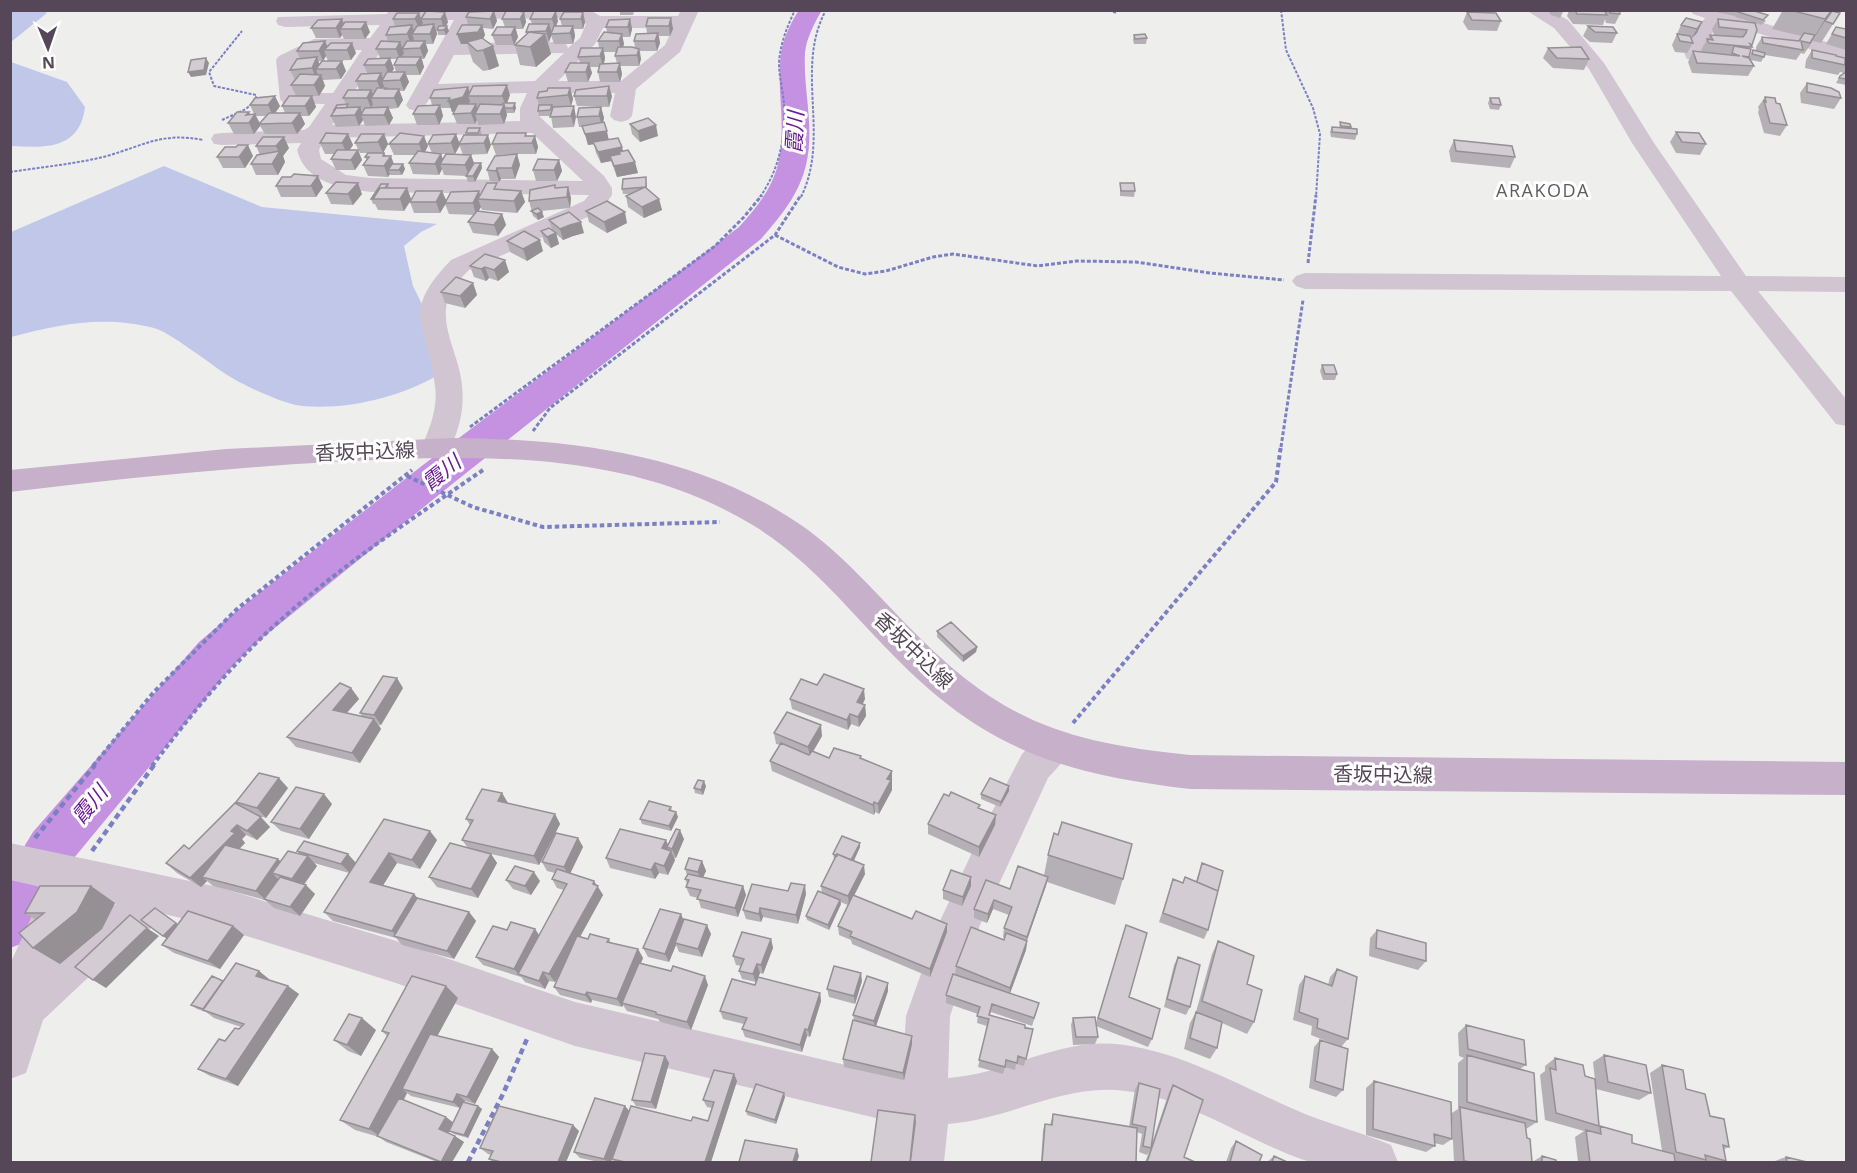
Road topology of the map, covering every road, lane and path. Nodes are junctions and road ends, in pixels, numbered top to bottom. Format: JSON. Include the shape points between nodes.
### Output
{"nodes":[{"id":1,"x":795,"y":10,"type":"edge"},
{"id":2,"x":826,"y":10,"type":"edge"},
{"id":3,"x":1108,"y":10,"type":"edge"},
{"id":4,"x":1281,"y":10,"type":"edge"},
{"id":5,"x":1535,"y":10,"type":"edge"},
{"id":6,"x":467,"y":13,"type":"junction"},
{"id":7,"x":1116,"y":13,"type":"dead end"},
{"id":8,"x":1708,"y":13,"type":"edge"},
{"id":9,"x":396,"y":15,"type":"edge"},
{"id":10,"x":687,"y":16,"type":"edge"},
{"id":11,"x":285,"y":21,"type":"dead end"},
{"id":12,"x":596,"y":22,"type":"junction"},
{"id":13,"x":242,"y":31,"type":"dead end"},
{"id":14,"x":375,"y":44,"type":"junction"},
{"id":15,"x":579,"y":47,"type":"junction"},
{"id":16,"x":447,"y":49,"type":"junction"},
{"id":17,"x":1846,"y":54,"type":"edge"},
{"id":18,"x":1694,"y":55,"type":"edge"},
{"id":19,"x":540,"y":87,"type":"junction"},
{"id":20,"x":626,"y":87,"type":"junction"},
{"id":21,"x":424,"y":90,"type":"junction"},
{"id":22,"x":338,"y":98,"type":"junction"},
{"id":23,"x":621,"y":116,"type":"dead end"},
{"id":24,"x":537,"y":127,"type":"junction"},
{"id":25,"x":402,"y":130,"type":"junction"},
{"id":26,"x":214,"y":131,"type":"junction"},
{"id":27,"x":317,"y":132,"type":"junction"},
{"id":28,"x":10,"y":172,"type":"edge"},
{"id":29,"x":601,"y":188,"type":"junction"},
{"id":30,"x":775,"y":235,"type":"junction"},
{"id":31,"x":1305,"y":281,"type":"junction"},
{"id":32,"x":1739,"y":284,"type":"junction"},
{"id":33,"x":1846,"y":284,"type":"edge"},
{"id":34,"x":1846,"y":417,"type":"edge"},
{"id":35,"x":438,"y":448,"type":"junction"},
{"id":36,"x":510,"y":449,"type":"junction"},
{"id":37,"x":407,"y":476,"type":"junction"},
{"id":38,"x":10,"y":481,"type":"edge"},
{"id":39,"x":446,"y":496,"type":"junction"},
{"id":40,"x":762,"y":517,"type":"junction"},
{"id":41,"x":1054,"y":746,"type":"junction"},
{"id":42,"x":1846,"y":779,"type":"edge"},
{"id":43,"x":14,"y":863,"type":"edge"},
{"id":44,"x":71,"y":873,"type":"junction"},
{"id":45,"x":140,"y":911,"type":"dead end"},
{"id":46,"x":540,"y":1012,"type":"junction"},
{"id":47,"x":15,"y":1025,"type":"edge"},
{"id":48,"x":925,"y":1103,"type":"junction"},
{"id":49,"x":468,"y":1162,"type":"edge"},
{"id":50,"x":920,"y":1162,"type":"edge"},
{"id":51,"x":1374,"y":1162,"type":"edge"}],
"edges":[{"from":1,"to":35,"type":"path","via":[[785,32],[779,63],[784,114],[772,182],[748,215],[715,246]]},
{"from":2,"to":30,"type":"path","via":[[810,54],[815,144],[811,170],[801,199]]},
{"from":3,"to":7,"type":"path"},
{"from":4,"to":31,"type":"path","via":[[1286,50],[1313,108],[1320,134],[1314,225]]},
{"from":5,"to":32,"type":"street","via":[[1561,24],[1597,67],[1643,143]]},
{"from":6,"to":9,"type":"street"},
{"from":6,"to":12,"type":"street","via":[[580,12]]},
{"from":6,"to":16,"type":"street"},
{"from":8,"to":17,"type":"street"},
{"from":8,"to":18,"type":"street","via":[[1694,43]]},
{"from":9,"to":11,"type":"street"},
{"from":9,"to":14,"type":"street"},
{"from":10,"to":12,"type":"street"},
{"from":10,"to":20,"type":"street","via":[[673,48]]},
{"from":12,"to":15,"type":"street","via":[[588,40]]},
{"from":13,"to":26,"type":"path","via":[[208,72],[214,86],[256,95],[256,100]]},
{"from":14,"to":22,"type":"street"},
{"from":14,"to":22,"type":"street","via":[[314,45],[286,60],[290,99]]},
{"from":15,"to":16,"type":"street"},
{"from":15,"to":19,"type":"street"},
{"from":16,"to":21,"type":"street"},
{"from":19,"to":20,"type":"street"},
{"from":19,"to":21,"type":"street"},
{"from":19,"to":24,"type":"street","via":[[529,119]]},
{"from":20,"to":23,"type":"street"},
{"from":21,"to":25,"type":"street"},
{"from":22,"to":27,"type":"street"},
{"from":24,"to":25,"type":"street"},
{"from":24,"to":29,"type":"street"},
{"from":25,"to":27,"type":"street"},
{"from":26,"to":27,"type":"street","via":[[307,136]]},
{"from":26,"to":28,"type":"path","via":[[207,140],[159,138],[106,156]]},
{"from":27,"to":29,"type":"street","via":[[308,150],[311,162],[340,181],[371,185]]},
{"from":29,"to":35,"type":"street","via":[[592,206],[460,265],[436,296],[432,318],[450,398]]},
{"from":30,"to":31,"type":"path","via":[[846,270],[865,275],[953,254],[1038,266],[1077,261],[1136,262],[1231,276]]},
{"from":30,"to":36,"type":"path","via":[[550,408]]},
{"from":31,"to":32,"type":"street"},
{"from":31,"to":41,"type":"path","via":[[1276,482]]},
{"from":32,"to":33,"type":"street"},
{"from":32,"to":34,"type":"street"},
{"from":35,"to":36,"type":"main road","name":"香坂中込線"},
{"from":35,"to":37,"type":"path"},
{"from":35,"to":38,"type":"main road","name":"香坂中込線","via":[[267,455]]},
{"from":36,"to":39,"type":"path"},
{"from":36,"to":40,"type":"main road","name":"香坂中込線","via":[[583,454],[645,467],[693,482]]},
{"from":37,"to":39,"type":"path"},
{"from":37,"to":43,"type":"path","via":[[211,633],[153,693]]},
{"from":39,"to":40,"type":"path","via":[[543,527]]},
{"from":39,"to":44,"type":"path","via":[[311,594],[250,648],[203,700]]},
{"from":40,"to":41,"type":"main road","name":"香坂中込線","via":[[822,559],[939,678],[987,714]]},
{"from":41,"to":42,"type":"main road","name":"香坂中込線","via":[[1113,763],[1190,772]]},
{"from":41,"to":48,"type":"street","via":[[1035,766],[960,923],[928,1016]]},
{"from":43,"to":44,"type":"street"},
{"from":44,"to":46,"type":"street","via":[[229,911],[393,961]]},
{"from":44,"to":47,"type":"street","via":[[30,968]]},
{"from":45,"to":47,"type":"street","via":[[78,958]]},
{"from":46,"to":48,"type":"street","via":[[575,1024],[894,1101]]},
{"from":46,"to":49,"type":"path"},
{"from":48,"to":50,"type":"street"},
{"from":48,"to":51,"type":"street","via":[[988,1096],[1090,1067],[1126,1068],[1161,1076],[1335,1150]]}]}
